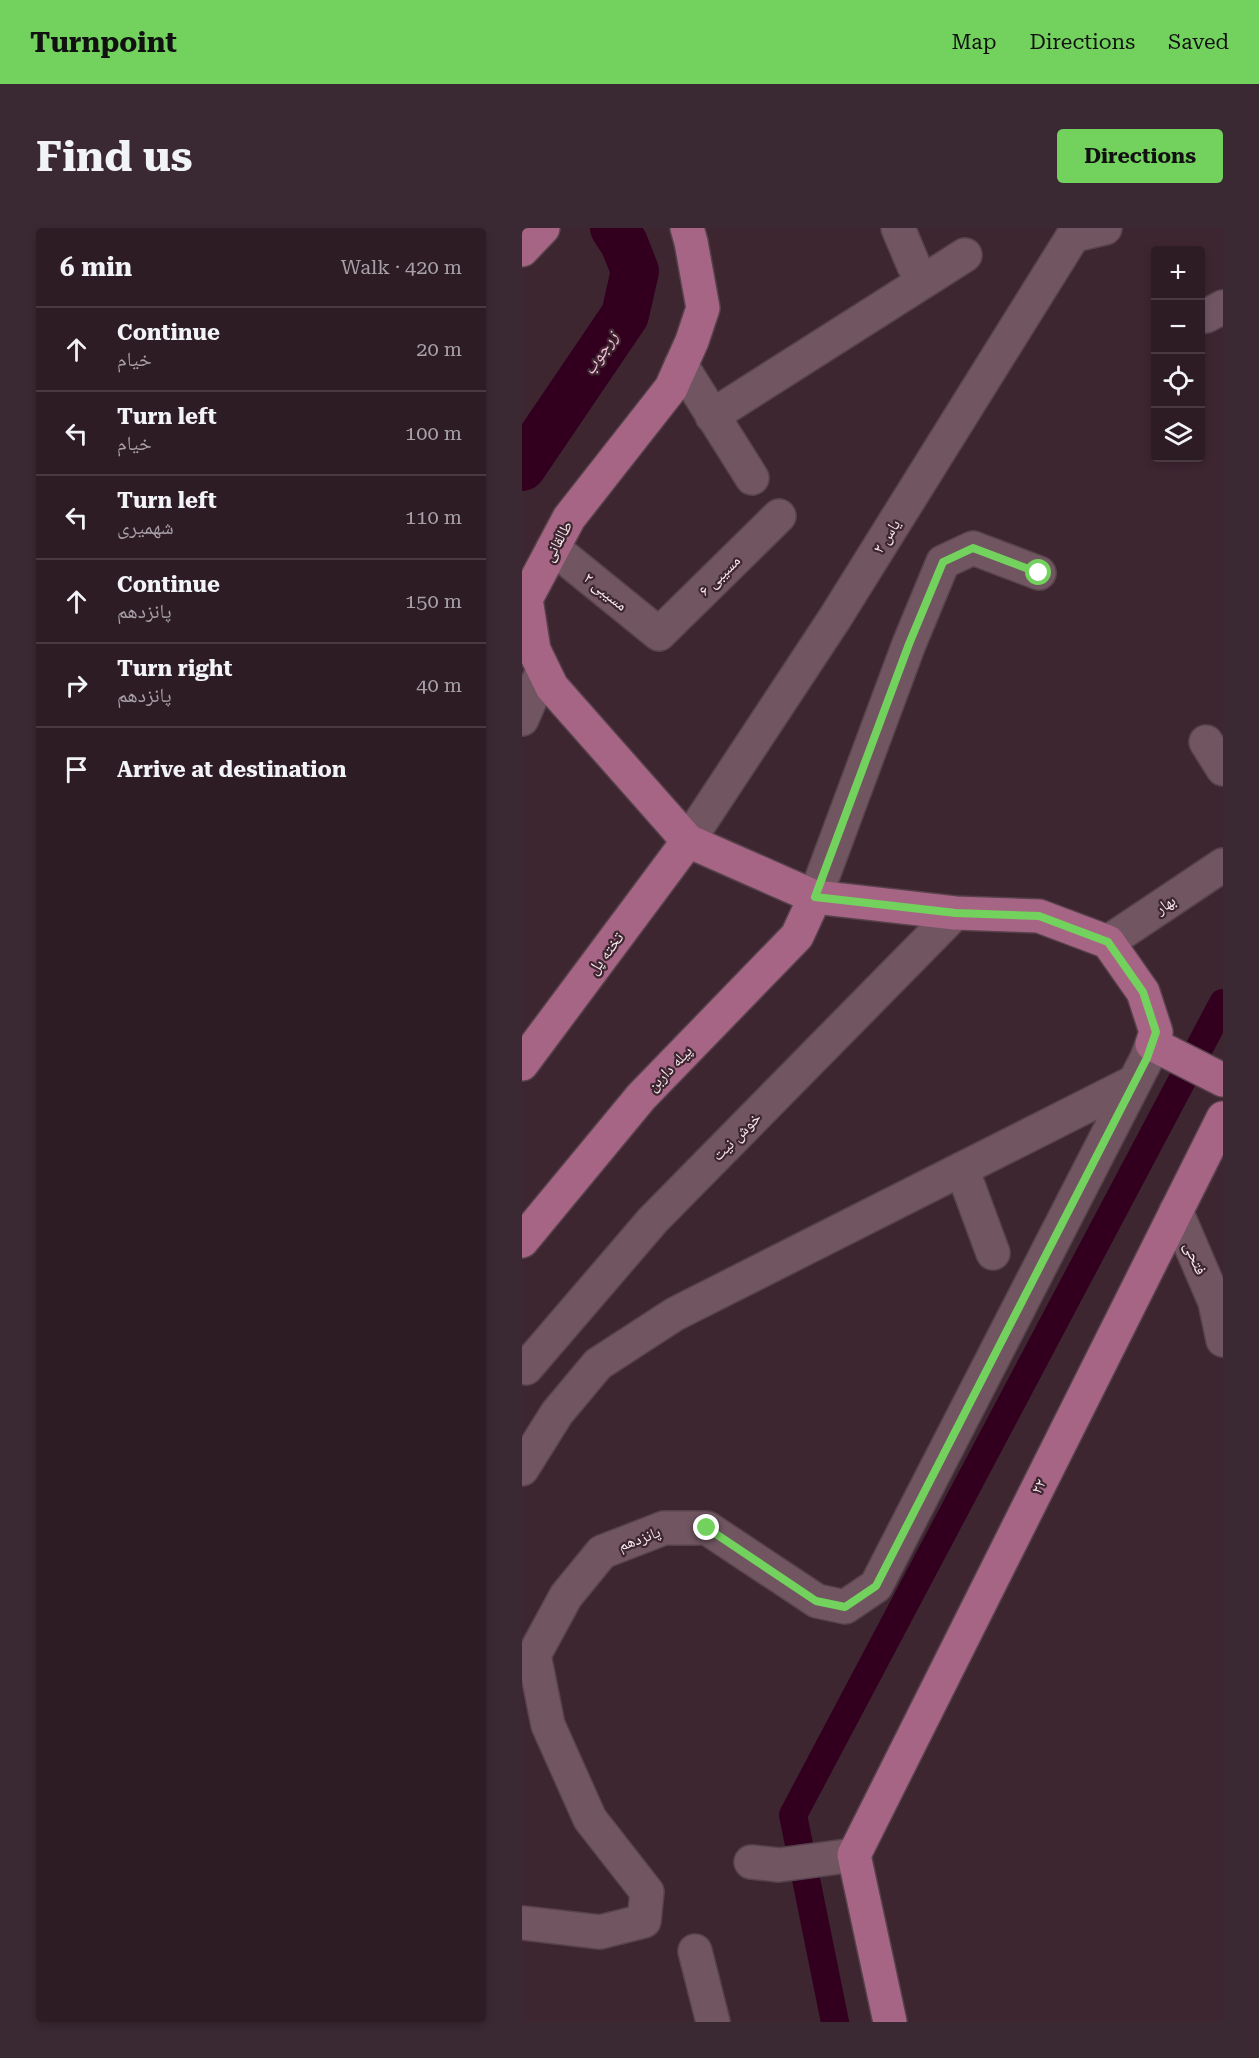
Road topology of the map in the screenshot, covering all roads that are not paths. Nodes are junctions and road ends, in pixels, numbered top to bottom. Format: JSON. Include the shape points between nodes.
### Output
{"nodes":[{"id":1,"x":543,"y":228,"type":"edge"},
{"id":2,"x":687,"y":228,"type":"edge"},
{"id":3,"x":898,"y":228,"type":"edge"},
{"id":4,"x":1086,"y":230,"type":"edge"},
{"id":5,"x":522,"y":250,"type":"edge"},
{"id":6,"x":965,"y":255,"type":"dead end"},
{"id":7,"x":914,"y":266,"type":"dead end"},
{"id":8,"x":681,"y":365,"type":"junction"},
{"id":9,"x":712,"y":416,"type":"junction"},
{"id":10,"x":752,"y":478,"type":"dead end"},
{"id":11,"x":779,"y":516,"type":"dead end"},
{"id":12,"x":553,"y":548,"type":"junction"},
{"id":13,"x":1039,"y":573,"type":"dead end"},
{"id":14,"x":659,"y":634,"type":"joint"},
{"id":15,"x":543,"y":670,"type":"junction"},
{"id":16,"x":522,"y":719,"type":"edge"},
{"id":17,"x":1206,"y":742,"type":"dead end"},
{"id":18,"x":1223,"y":769,"type":"edge"},
{"id":19,"x":688,"y":841,"type":"junction"},
{"id":20,"x":1223,"y":865,"type":"edge"},
{"id":21,"x":815,"y":897,"type":"junction"},
{"id":22,"x":956,"y":913,"type":"junction"},
{"id":23,"x":1108,"y":942,"type":"junction"},
{"id":24,"x":1189,"y":1062,"type":"edge"},
{"id":25,"x":522,"y":1064,"type":"edge"},
{"id":26,"x":1134,"y":1082,"type":"junction"},
{"id":27,"x":1223,"y":1118,"type":"edge"},
{"id":28,"x":962,"y":1169,"type":"junction"},
{"id":29,"x":1176,"y":1211,"type":"junction"},
{"id":30,"x":522,"y":1241,"type":"edge"},
{"id":31,"x":993,"y":1253,"type":"dead end"},
{"id":32,"x":1223,"y":1340,"type":"edge"},
{"id":33,"x":526,"y":1368,"type":"dead end"},
{"id":34,"x":522,"y":1468,"type":"edge"},
{"id":35,"x":854,"y":1855,"type":"junction"},
{"id":36,"x":765,"y":1864,"type":"dead end"},
{"id":37,"x":522,"y":1923,"type":"edge"},
{"id":38,"x":694,"y":1951,"type":"dead end"},
{"id":39,"x":713,"y":2022,"type":"edge"},
{"id":40,"x":890,"y":2022,"type":"edge"}],
"edges":[{"from":1,"to":5,"type":"main road"},
{"from":2,"to":8,"type":"main road","name":"طالقانی","via":[[703,308]]},
{"from":3,"to":7,"type":"street"},
{"from":4,"to":19,"type":"street","name":"یاس ۲"},
{"from":6,"to":9,"type":"street"},
{"from":8,"to":9,"type":"street"},
{"from":8,"to":12,"type":"main road","name":"طالقانی","via":[[671,388],[569,518]]},
{"from":9,"to":10,"type":"street"},
{"from":11,"to":14,"type":"street","name":"مسیبی ۶"},
{"from":12,"to":14,"type":"street","name":"مسیبی ۲"},
{"from":12,"to":15,"type":"main road","name":"طالقانی","via":[[526,599],[534,650]]},
{"from":13,"to":21,"type":"street","via":[[973,548],[943,562]]},
{"from":15,"to":16,"type":"street"},
{"from":15,"to":19,"type":"main road","name":"طالقانی","via":[[552,687]]},
{"from":17,"to":18,"type":"street"},
{"from":19,"to":21,"type":"main road","name":"طالقانی"},
{"from":19,"to":25,"type":"main road","name":"تخته پل"},
{"from":20,"to":23,"type":"street","name":"بهار"},
{"from":21,"to":22,"type":"main road","name":"طالقانی"},
{"from":21,"to":30,"type":"main road","name":"پیله داربن","via":[[796,936],[640,1097]]},
{"from":22,"to":23,"type":"main road","name":"طالقانی","via":[[1039,916]]},
{"from":22,"to":33,"type":"street","name":"خوش نیت","via":[[653,1220]]},
{"from":23,"to":24,"type":"main road","via":[[1143,992],[1156,1032]]},
{"from":24,"to":26,"type":"street","via":[[1147,1058]]},
{"from":26,"to":28,"type":"street"},
{"from":26,"to":37,"type":"street","name":"پانزدهم","via":[[876,1586],[845,1607],[816,1601],[707,1528],[664,1528],[602,1552],[566,1596],[534,1655],[548,1725],[590,1819],[647,1892],[644,1921],[600,1932]]},
{"from":27,"to":29,"type":"main road","name":"۲۲"},
{"from":28,"to":31,"type":"street"},
{"from":28,"to":34,"type":"street","via":[[675,1314],[598,1364],[557,1413]]},
{"from":29,"to":32,"type":"street","name":"فتحی","via":[[1215,1302]]},
{"from":29,"to":35,"type":"main road","name":"۲۲"},
{"from":35,"to":36,"type":"street"},
{"from":35,"to":40,"type":"main road"},
{"from":38,"to":39,"type":"street"}]}
